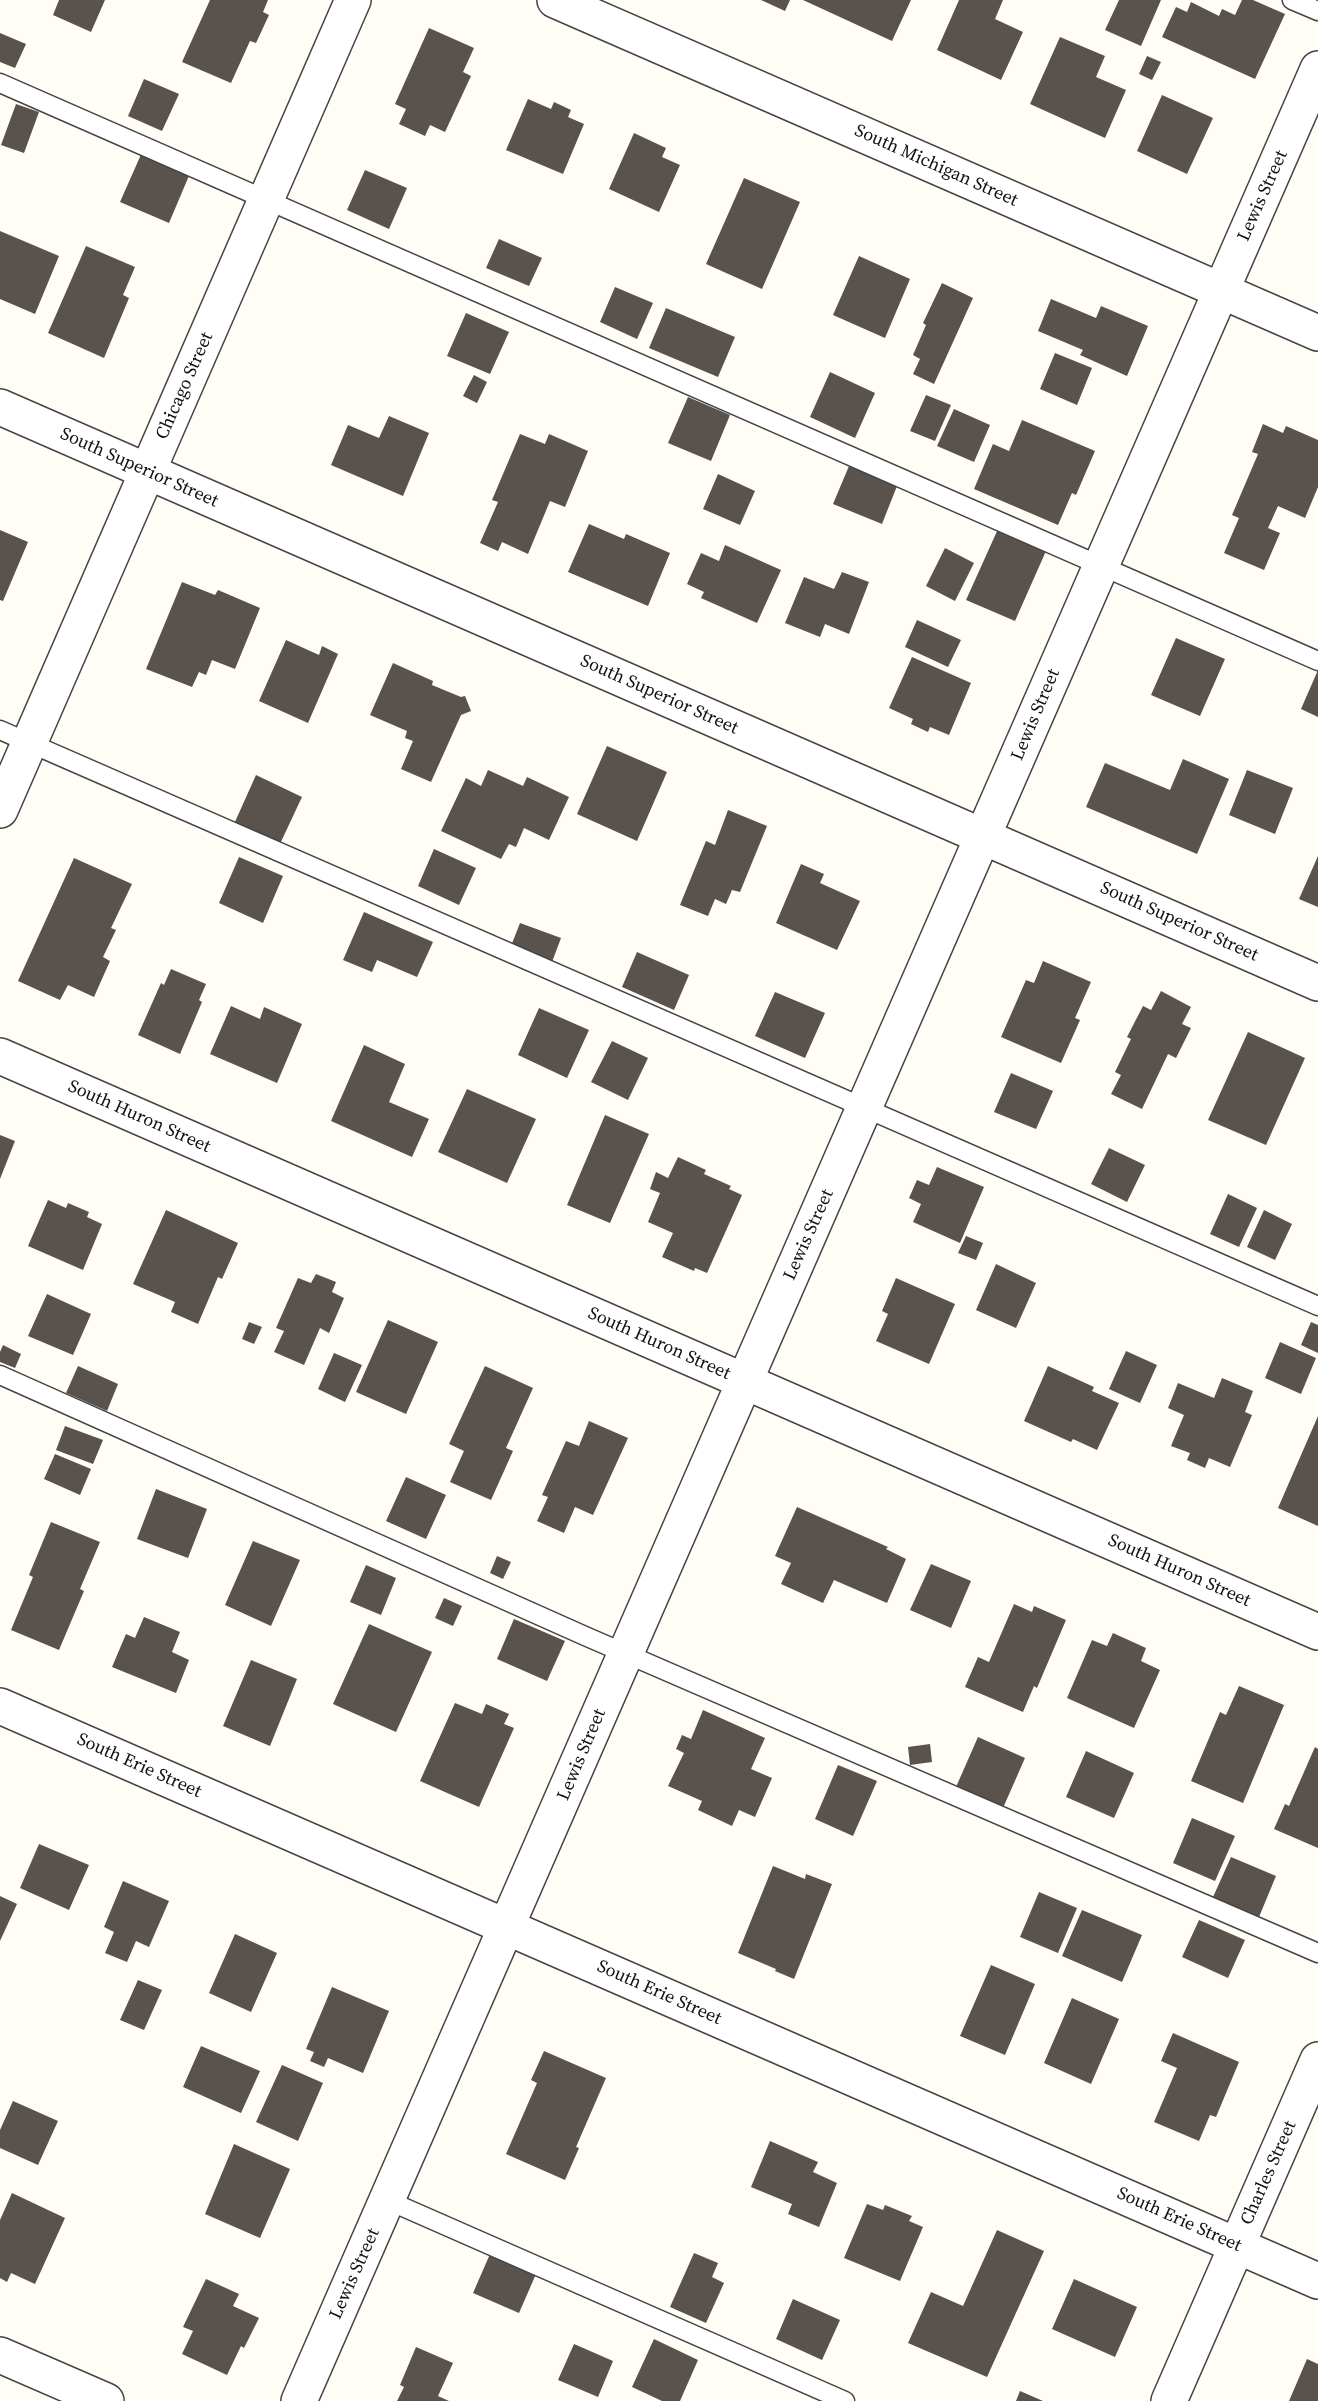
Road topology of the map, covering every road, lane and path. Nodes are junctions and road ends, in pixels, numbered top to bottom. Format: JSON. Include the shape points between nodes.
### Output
{"nodes":[{"id":1,"x":353,"y":0,"type":"edge"},
{"id":2,"x":555,"y":0,"type":"edge"},
{"id":3,"x":1292,"y":0,"type":"edge"},
{"id":4,"x":1318,"y":11,"type":"edge"},
{"id":5,"x":1318,"y":69,"type":"edge"},
{"id":6,"x":0,"y":83,"type":"edge"},
{"id":7,"x":266,"y":200,"type":"junction"},
{"id":8,"x":1221,"y":291,"type":"junction"},
{"id":9,"x":1318,"y":333,"type":"edge"},
{"id":10,"x":0,"y":407,"type":"edge"},
{"id":11,"x":148,"y":472,"type":"junction"},
{"id":12,"x":1100,"y":567,"type":"junction"},
{"id":13,"x":1318,"y":661,"type":"edge"},
{"id":14,"x":15,"y":737,"type":"edge"},
{"id":15,"x":0,"y":810,"type":"edge"},
{"id":16,"x":983,"y":836,"type":"junction"},
{"id":17,"x":1318,"y":983,"type":"edge"},
{"id":18,"x":0,"y":1056,"type":"edge"},
{"id":19,"x":864,"y":1108,"type":"junction"},
{"id":20,"x":1318,"y":1306,"type":"edge"},
{"id":21,"x":0,"y":1375,"type":"edge"},
{"id":22,"x":745,"y":1382,"type":"junction"},
{"id":23,"x":1318,"y":1632,"type":"edge"},
{"id":24,"x":625,"y":1654,"type":"junction"},
{"id":25,"x":0,"y":1706,"type":"edge"},
{"id":26,"x":506,"y":1927,"type":"junction"},
{"id":27,"x":1318,"y":1953,"type":"edge"},
{"id":28,"x":1318,"y":2060,"type":"edge"},
{"id":29,"x":387,"y":2200,"type":"junction"},
{"id":30,"x":1237,"y":2246,"type":"junction"},
{"id":31,"x":1318,"y":2281,"type":"edge"},
{"id":32,"x":0,"y":2355,"type":"edge"},
{"id":33,"x":106,"y":2401,"type":"edge"},
{"id":34,"x":299,"y":2401,"type":"edge"},
{"id":35,"x":845,"y":2401,"type":"edge"},
{"id":36,"x":1169,"y":2401,"type":"edge"}],
"edges":[{"from":1,"to":7,"type":"street","name":"Chicago Street"},
{"from":2,"to":8,"type":"street","name":"South Michigan Street"},
{"from":3,"to":4,"type":"lane"},
{"from":5,"to":8,"type":"street","name":"Lewis Street"},
{"from":6,"to":7,"type":"lane"},
{"from":7,"to":11,"type":"street","name":"Chicago Street"},
{"from":7,"to":12,"type":"lane"},
{"from":8,"to":9,"type":"street","name":"South Michigan Street"},
{"from":8,"to":12,"type":"street","name":"Lewis Street"},
{"from":10,"to":11,"type":"street","name":"South Superior Street"},
{"from":11,"to":14,"type":"street","name":"Chicago Street"},
{"from":11,"to":16,"type":"street","name":"South Superior Street"},
{"from":12,"to":13,"type":"lane"},
{"from":12,"to":16,"type":"street","name":"Lewis Street"},
{"from":14,"to":15,"type":"street","name":"Chicago Street"},
{"from":14,"to":19,"type":"lane"},
{"from":16,"to":17,"type":"street","name":"South Superior Street"},
{"from":16,"to":19,"type":"street","name":"Lewis Street"},
{"from":18,"to":22,"type":"street","name":"South Huron Street"},
{"from":19,"to":20,"type":"lane"},
{"from":19,"to":22,"type":"street","name":"Lewis Street"},
{"from":21,"to":24,"type":"lane"},
{"from":22,"to":23,"type":"street","name":"South Huron Street"},
{"from":22,"to":24,"type":"street","name":"Lewis Street"},
{"from":24,"to":26,"type":"street","name":"Lewis Street"},
{"from":24,"to":27,"type":"lane"},
{"from":25,"to":26,"type":"street","name":"South Erie Street"},
{"from":26,"to":29,"type":"street","name":"Lewis Street"},
{"from":26,"to":30,"type":"street","name":"South Erie Street"},
{"from":28,"to":30,"type":"street","name":"Charles Street"},
{"from":29,"to":34,"type":"street","name":"Lewis Street"},
{"from":29,"to":35,"type":"lane"},
{"from":30,"to":31,"type":"street","name":"South Erie Street"},
{"from":30,"to":36,"type":"street","name":"Charles Street"},
{"from":32,"to":33,"type":"street"}]}
